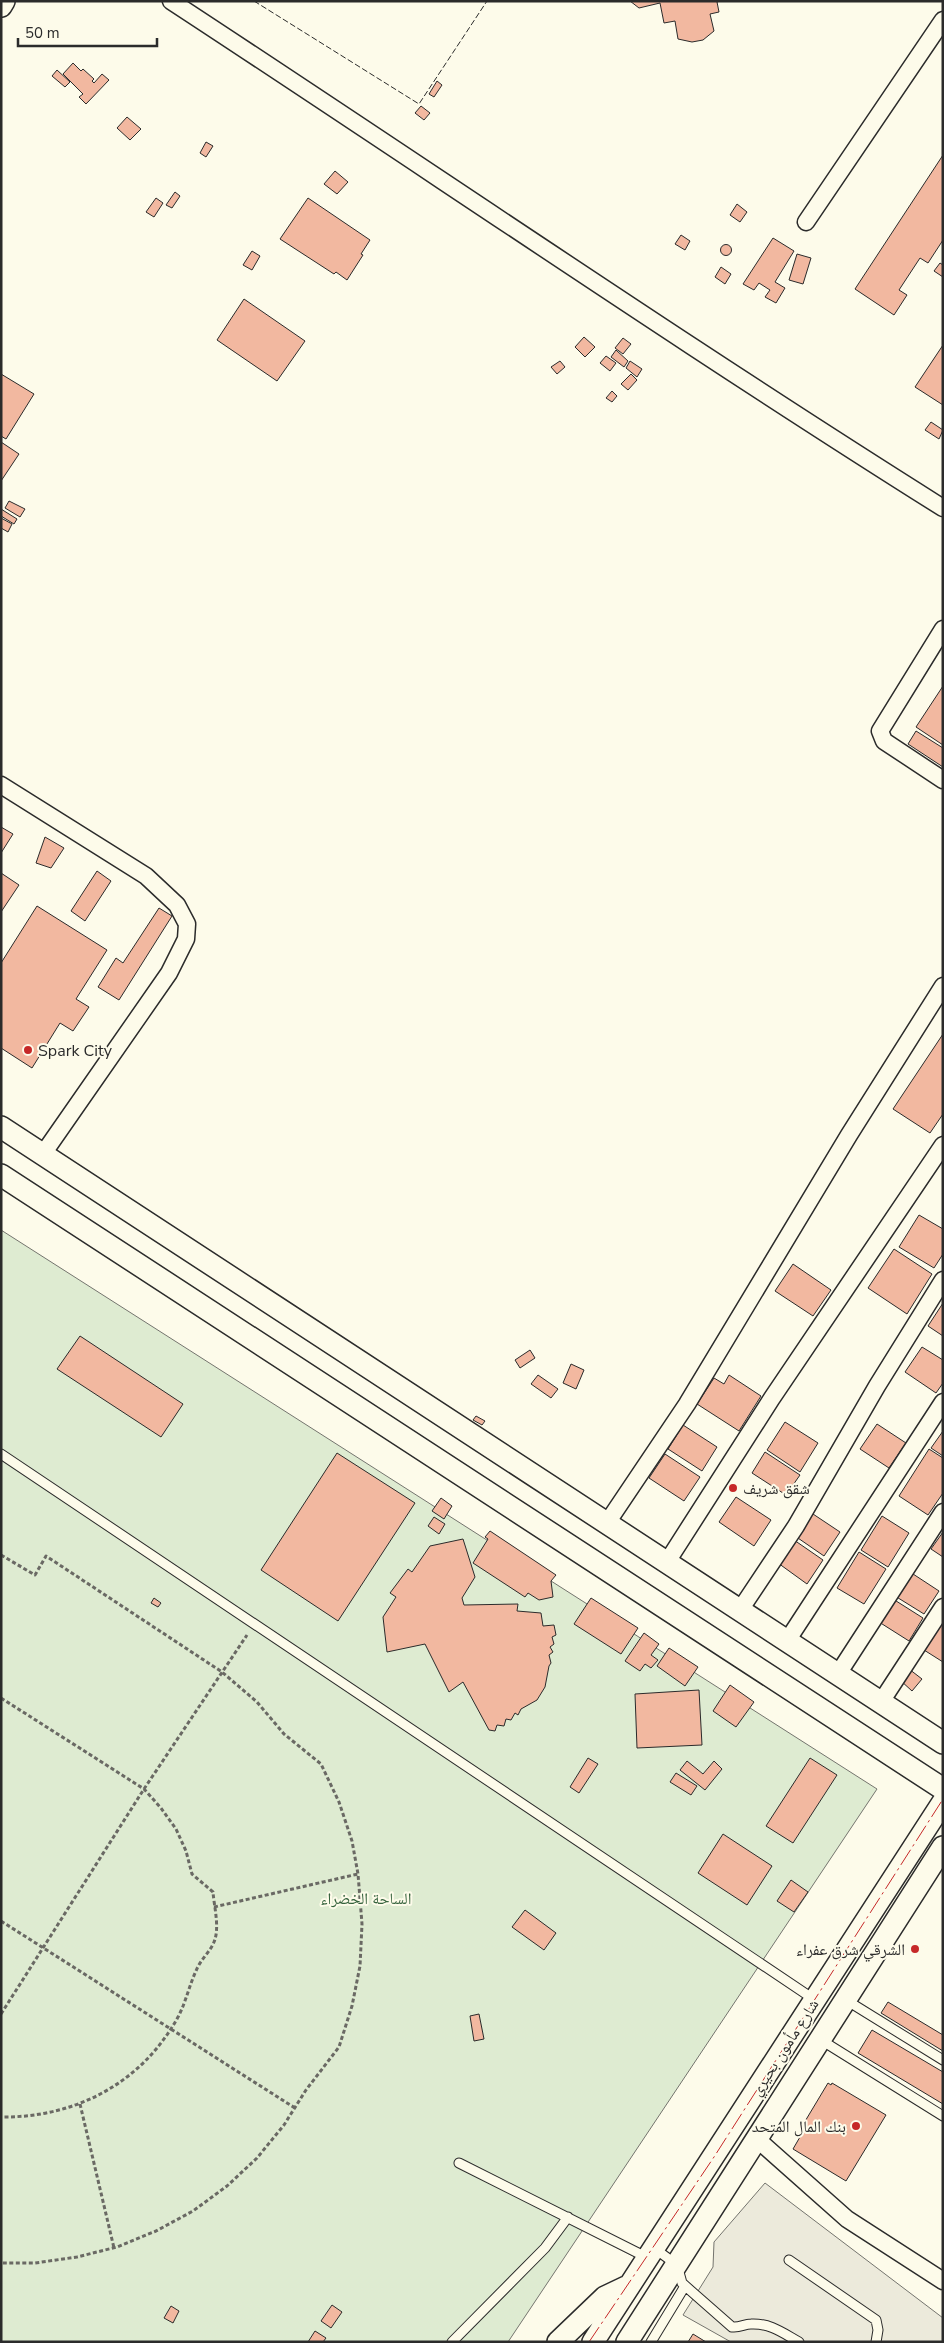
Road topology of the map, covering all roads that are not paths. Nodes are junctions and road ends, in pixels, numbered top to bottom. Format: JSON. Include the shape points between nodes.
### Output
{"nodes":[{"id":1,"x":4,"y":1,"type":"edge"},
{"id":2,"x":171,"y":1,"type":"edge"},
{"id":3,"x":1,"y":6,"type":"edge"},
{"id":4,"x":943,"y":20,"type":"edge"},
{"id":5,"x":806,"y":222,"type":"dead end"},
{"id":6,"x":943,"y":508,"type":"edge"},
{"id":7,"x":943,"y":629,"type":"edge"},
{"id":8,"x":943,"y":780,"type":"edge"},
{"id":9,"x":1,"y":785,"type":"edge"},
{"id":10,"x":943,"y":986,"type":"edge"},
{"id":11,"x":1,"y":1127,"type":"edge"},
{"id":12,"x":943,"y":1145,"type":"edge"},
{"id":13,"x":43,"y":1154,"type":"junction"},
{"id":14,"x":1,"y":1175,"type":"edge"},
{"id":15,"x":943,"y":1280,"type":"edge"},
{"id":16,"x":941,"y":1408,"type":"edge"},
{"id":17,"x":1,"y":1454,"type":"edge"},
{"id":18,"x":943,"y":1512,"type":"edge"},
{"id":19,"x":607,"y":1523,"type":"junction"},
{"id":20,"x":667,"y":1562,"type":"junction"},
{"id":21,"x":943,"y":1607,"type":"edge"},
{"id":22,"x":740,"y":1610,"type":"junction"},
{"id":23,"x":787,"y":1641,"type":"junction"},
{"id":24,"x":838,"y":1674,"type":"junction"},
{"id":25,"x":881,"y":1702,"type":"junction"},
{"id":26,"x":943,"y":1743,"type":"edge"},
{"id":27,"x":943,"y":1789,"type":"edge"},
{"id":28,"x":943,"y":1802,"type":"edge"},
{"id":29,"x":943,"y":1847,"type":"edge"},
{"id":30,"x":815,"y":2000,"type":"junction"},
{"id":31,"x":846,"y":2000,"type":"junction"},
{"id":32,"x":821,"y":2040,"type":"junction"},
{"id":33,"x":943,"y":2060,"type":"edge"},
{"id":34,"x":943,"y":2116,"type":"edge"},
{"id":35,"x":758,"y":2140,"type":"junction"},
{"id":36,"x":459,"y":2163,"type":"dead end"},
{"id":37,"x":568,"y":2217,"type":"junction"},
{"id":38,"x":651,"y":2253,"type":"junction"},
{"id":39,"x":789,"y":2260,"type":"dead end"},
{"id":40,"x":677,"y":2265,"type":"junction"},
{"id":41,"x":943,"y":2282,"type":"edge"},
{"id":42,"x":631,"y":2284,"type":"junction"},
{"id":43,"x":685,"y":2286,"type":"junction"},
{"id":44,"x":452,"y":2342,"type":"edge"},
{"id":45,"x":558,"y":2342,"type":"edge"},
{"id":46,"x":593,"y":2342,"type":"edge"},
{"id":47,"x":628,"y":2342,"type":"edge"},
{"id":48,"x":651,"y":2342,"type":"edge"},
{"id":49,"x":799,"y":2342,"type":"edge"},
{"id":50,"x":876,"y":2342,"type":"edge"}],
"edges":[{"from":1,"to":3,"type":"street"},
{"from":2,"to":6,"type":"street","via":[[723,368]]},
{"from":4,"to":5,"type":"street"},
{"from":7,"to":8,"type":"street","via":[[880,730],[884,741]]},
{"from":9,"to":13,"type":"street","via":[[146,876],[177,905],[187,924],[186,939],[169,974]]},
{"from":10,"to":19,"type":"street","via":[[687,1404]]},
{"from":11,"to":13,"type":"street"},
{"from":12,"to":20,"type":"street","via":[[772,1398]]},
{"from":13,"to":19,"type":"street"},
{"from":14,"to":27,"type":"street"},
{"from":15,"to":22,"type":"street","via":[[796,1526]]},
{"from":16,"to":23,"type":"street"},
{"from":17,"to":30,"type":"lane"},
{"from":18,"to":24,"type":"street"},
{"from":19,"to":20,"type":"street"},
{"from":20,"to":22,"type":"street"},
{"from":21,"to":25,"type":"street"},
{"from":22,"to":23,"type":"street"},
{"from":23,"to":24,"type":"street"},
{"from":24,"to":25,"type":"street"},
{"from":25,"to":26,"type":"street"},
{"from":28,"to":30,"type":"street","name":"شارع مأمون بحيري"},
{"from":29,"to":31,"type":"street","name":"شارع مأمون بحيري"},
{"from":30,"to":38,"type":"street","name":"شارع مأمون بحيري"},
{"from":31,"to":32,"type":"street","name":"شارع مأمون بحيري"},
{"from":31,"to":33,"type":"lane"},
{"from":32,"to":34,"type":"lane"},
{"from":32,"to":35,"type":"street","name":"شارع مأمون بحيري"},
{"from":35,"to":40,"type":"street","name":"شارع مأمون بحيري"},
{"from":35,"to":41,"type":"street","via":[[848,2219]]},
{"from":36,"to":37,"type":"lane"},
{"from":37,"to":38,"type":"lane"},
{"from":37,"to":44,"type":"lane","via":[[545,2248]]},
{"from":38,"to":40,"type":"lane"},
{"from":38,"to":42,"type":"street","name":"شارع مأمون بحيري"},
{"from":39,"to":50,"type":"lane","via":[[876,2320]]},
{"from":40,"to":43,"type":"lane"},
{"from":40,"to":47,"type":"street","name":"شارع مأمون بحيري"},
{"from":42,"to":45,"type":"street","via":[[605,2297]]},
{"from":42,"to":46,"type":"street","name":"شارع مأمون بحيري"},
{"from":43,"to":48,"type":"lane"},
{"from":43,"to":49,"type":"lane","via":[[732,2327],[749,2324],[771,2326]]}]}
